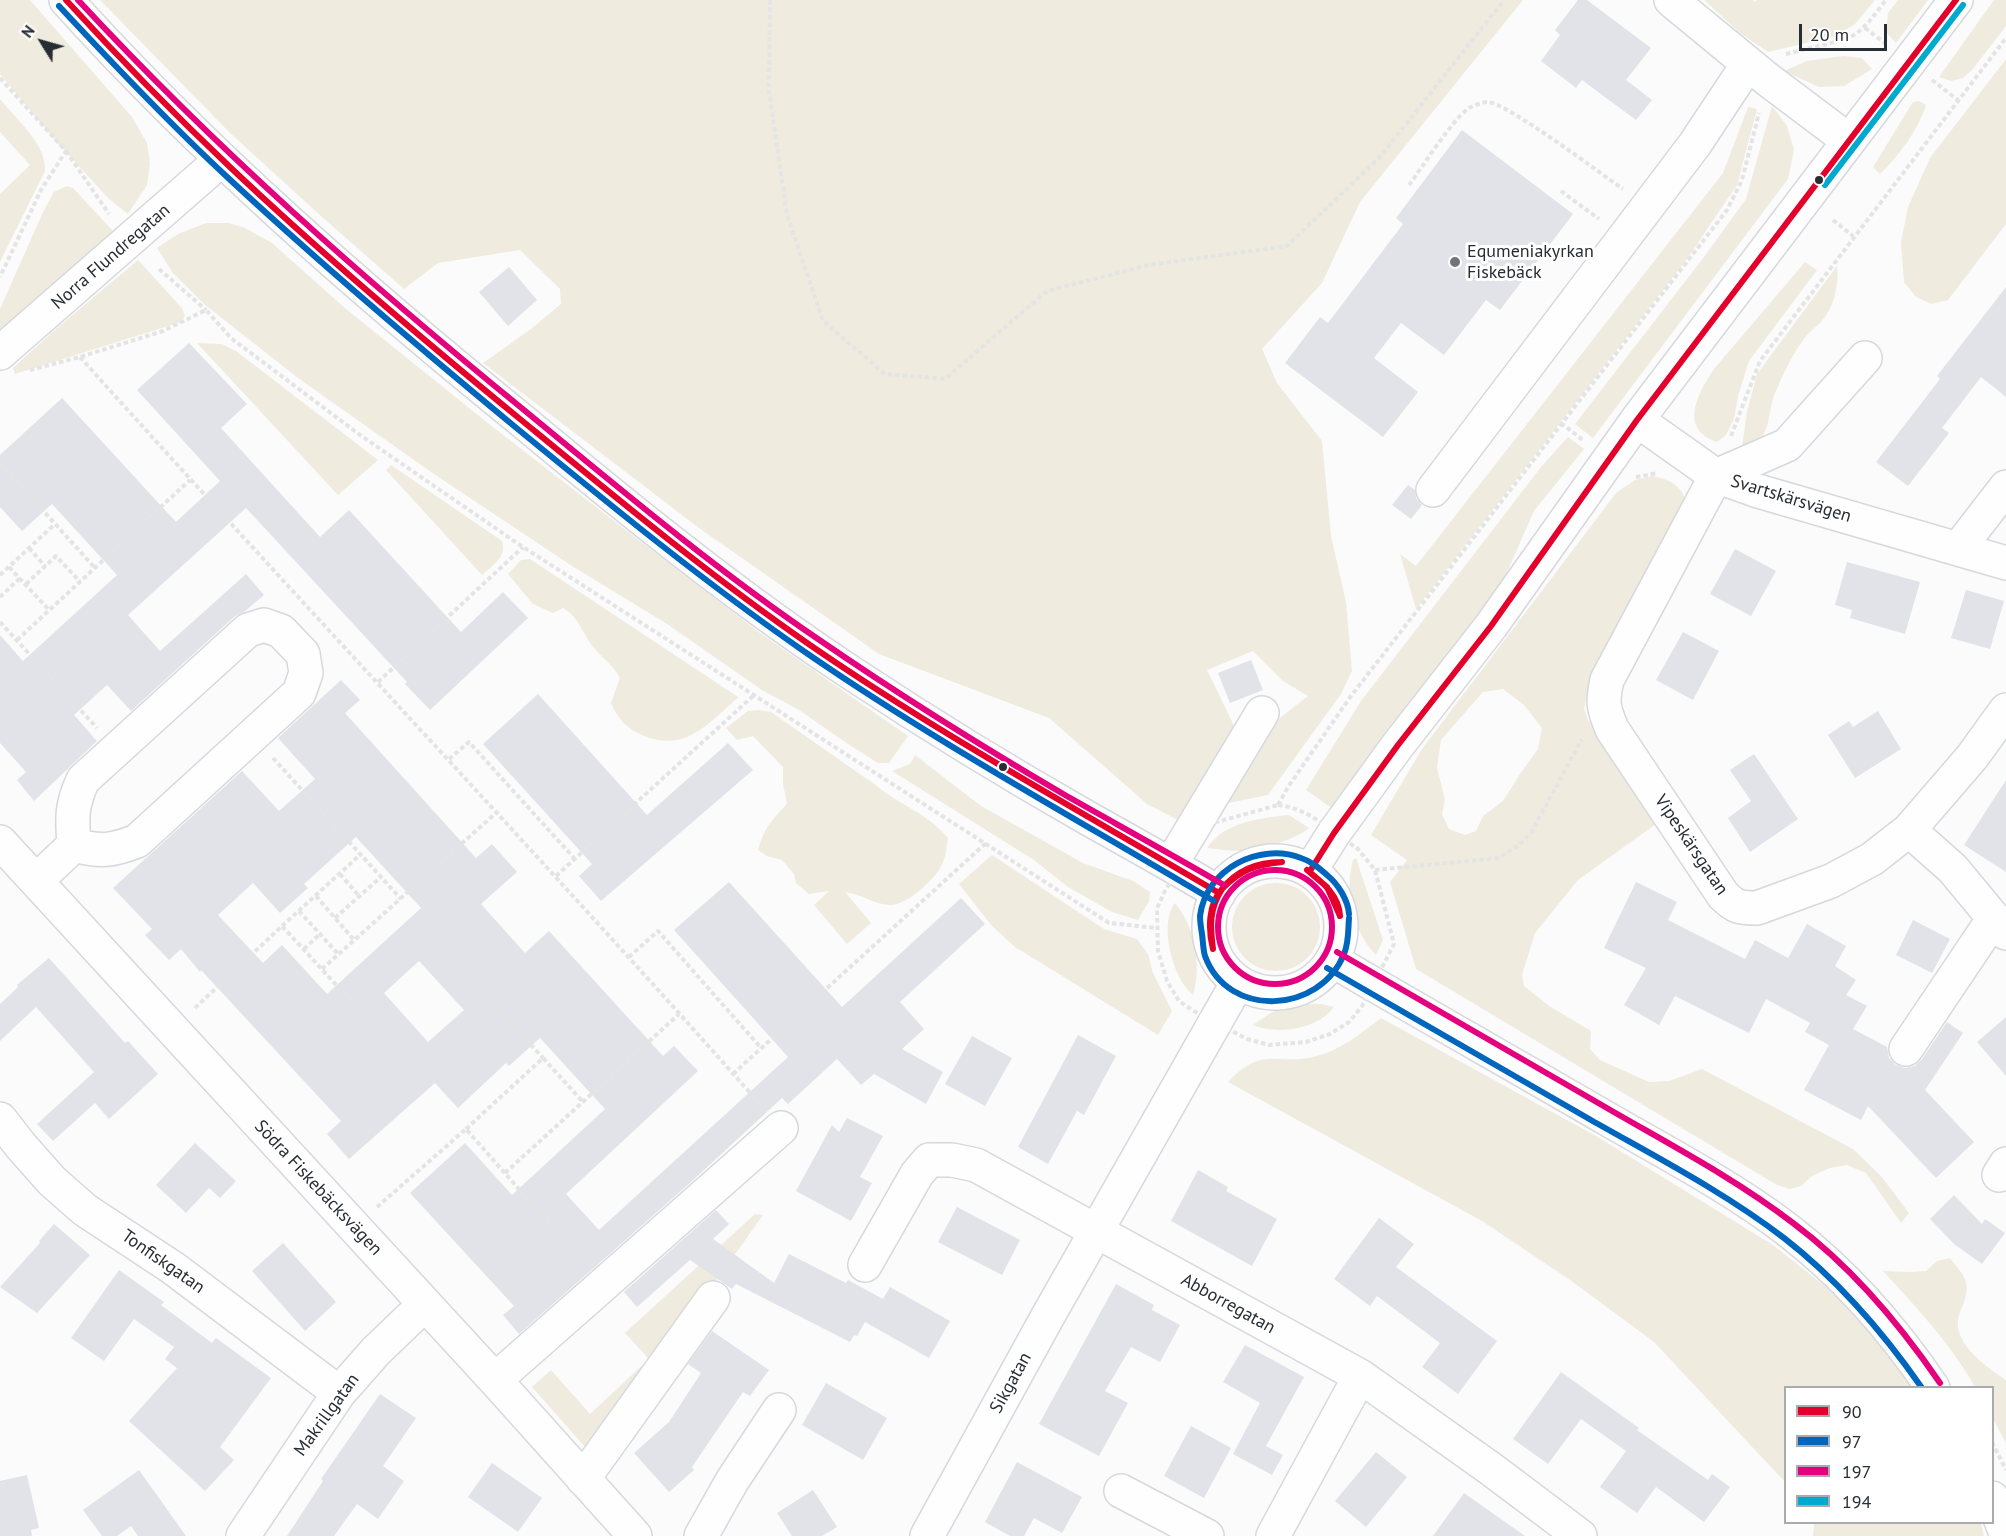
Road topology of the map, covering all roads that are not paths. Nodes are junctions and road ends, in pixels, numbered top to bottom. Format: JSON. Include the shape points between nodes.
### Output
{"nodes":[{"id":1,"x":66,"y":0,"type":"edge"},
{"id":2,"x":1671,"y":0,"type":"edge"},
{"id":3,"x":1956,"y":0,"type":"edge"},
{"id":4,"x":1758,"y":71,"type":"junction"},
{"id":5,"x":1848,"y":140,"type":"junction"},
{"id":6,"x":221,"y":160,"type":"junction"},
{"id":7,"x":1865,"y":358,"type":"dead end"},
{"id":8,"x":11,"y":363,"type":"edge"},
{"id":9,"x":1637,"y":420,"type":"junction"},
{"id":10,"x":1716,"y":476,"type":"junction"},
{"id":11,"x":2006,"y":487,"type":"edge"},
{"id":12,"x":1433,"y":490,"type":"dead end"},
{"id":13,"x":1958,"y":549,"type":"junction"},
{"id":14,"x":2006,"y":563,"type":"edge"},
{"id":15,"x":2006,"y":710,"type":"edge"},
{"id":16,"x":1262,"y":713,"type":"dead end"},
{"id":17,"x":1909,"y":830,"type":"junction"},
{"id":18,"x":0,"y":842,"type":"edge"},
{"id":19,"x":74,"y":845,"type":"junction"},
{"id":20,"x":1171,"y":864,"type":"junction"},
{"id":21,"x":1310,"y":871,"type":"junction"},
{"id":22,"x":36,"y":881,"type":"junction"},
{"id":23,"x":1219,"y":893,"type":"junction"},
{"id":24,"x":2000,"y":926,"type":"edge"},
{"id":25,"x":1332,"y":960,"type":"junction"},
{"id":26,"x":1238,"y":982,"type":"junction"},
{"id":27,"x":1906,"y":1049,"type":"dead end"},
{"id":28,"x":0,"y":1119,"type":"edge"},
{"id":29,"x":781,"y":1128,"type":"road end"},
{"id":30,"x":1097,"y":1231,"type":"junction"},
{"id":31,"x":865,"y":1265,"type":"dead end"},
{"id":32,"x":713,"y":1298,"type":"dead end"},
{"id":33,"x":425,"y":1304,"type":"junction"},
{"id":34,"x":1360,"y":1376,"type":"junction"},
{"id":35,"x":495,"y":1380,"type":"junction"},
{"id":36,"x":1932,"y":1386,"type":"edge"},
{"id":37,"x":339,"y":1393,"type":"junction"},
{"id":38,"x":779,"y":1410,"type":"dead end"},
{"id":39,"x":584,"y":1479,"type":"junction"},
{"id":40,"x":1121,"y":1491,"type":"dead end"},
{"id":41,"x":1994,"y":1503,"type":"edge"},
{"id":42,"x":2006,"y":1533,"type":"edge"},
{"id":43,"x":243,"y":1536,"type":"edge"},
{"id":44,"x":635,"y":1536,"type":"edge"},
{"id":45,"x":701,"y":1536,"type":"edge"},
{"id":46,"x":927,"y":1536,"type":"edge"},
{"id":47,"x":1207,"y":1536,"type":"edge"},
{"id":48,"x":1273,"y":1536,"type":"edge"},
{"id":49,"x":1580,"y":1536,"type":"edge"}],
"edges":[{"from":1,"to":6,"type":"street","via":[[117,57]]},
{"from":2,"to":4,"type":"street"},
{"from":3,"to":5,"type":"street"},
{"from":4,"to":5,"type":"street"},
{"from":4,"to":12,"type":"street","via":[[1695,144]]},
{"from":5,"to":9,"type":"street"},
{"from":6,"to":8,"type":"street","name":"Norra Flundregatan"},
{"from":6,"to":20,"type":"street","via":[[467,376],[729,585],[851,673],[1003,768]]},
{"from":7,"to":10,"type":"street","via":[[1787,445]]},
{"from":9,"to":10,"type":"street","name":"Svartskärsvägen"},
{"from":9,"to":21,"type":"street"},
{"from":10,"to":13,"type":"street","name":"Svartskärsvägen"},
{"from":10,"to":17,"type":"street","name":"Vipeskärsgatan","via":[[1607,680],[1604,710],[1612,729],[1734,906],[1757,908],[1831,881],[1872,859]]},
{"from":11,"to":13,"type":"street"},
{"from":13,"to":14,"type":"street","name":"Svartskärsvägen"},
{"from":15,"to":17,"type":"street","name":"Vipeskärsgatan","via":[[1972,757]]},
{"from":16,"to":20,"type":"street"},
{"from":17,"to":24,"type":"street","via":[[1947,863]]},
{"from":18,"to":22,"type":"street","name":"Södra Fiskebäcksvägen"},
{"from":19,"to":19,"type":"street","via":[[114,850],[137,841],[299,693],[306,673],[303,654],[281,631],[264,625],[248,630],[83,780],[74,800]]},
{"from":19,"to":22,"type":"street"},
{"from":20,"to":23,"type":"street"},
{"from":21,"to":23,"type":"street","via":[[1288,863],[1266,862],[1234,876]]},
{"from":21,"to":25,"type":"street","via":[[1327,886],[1340,917],[1340,939]]},
{"from":22,"to":33,"type":"street","name":"Södra Fiskebäcksvägen"},
{"from":23,"to":26,"type":"street","via":[[1210,916],[1210,941],[1220,964]]},
{"from":24,"to":27,"type":"street"},
{"from":25,"to":26,"type":"street","via":[[1323,973],[1297,990],[1267,993]]},
{"from":25,"to":36,"type":"street","via":[[1714,1182],[1790,1232],[1871,1307]]},
{"from":26,"to":30,"type":"street","name":"Sikgatan"},
{"from":28,"to":37,"type":"street","name":"Tonfiskgatan","via":[[52,1181],[86,1210],[173,1268]]},
{"from":29,"to":35,"type":"street"},
{"from":30,"to":31,"type":"street","via":[[976,1165],[929,1160]]},
{"from":30,"to":34,"type":"street","name":"Abborregatan"},
{"from":30,"to":46,"type":"street","name":"Sikgatan"},
{"from":32,"to":39,"type":"street"},
{"from":33,"to":35,"type":"street","name":"Södra Fiskebäcksvägen"},
{"from":33,"to":37,"type":"street","name":"Makrillgatan"},
{"from":34,"to":48,"type":"street"},
{"from":34,"to":49,"type":"street","name":"Abborregatan"},
{"from":35,"to":39,"type":"street","name":"Södra Fiskebäcksvägen"},
{"from":37,"to":43,"type":"street","name":"Makrillgatan"},
{"from":38,"to":45,"type":"street"},
{"from":39,"to":44,"type":"street","name":"Södra Fiskebäcksvägen"},
{"from":40,"to":47,"type":"street"},
{"from":41,"to":42,"type":"street"}]}
